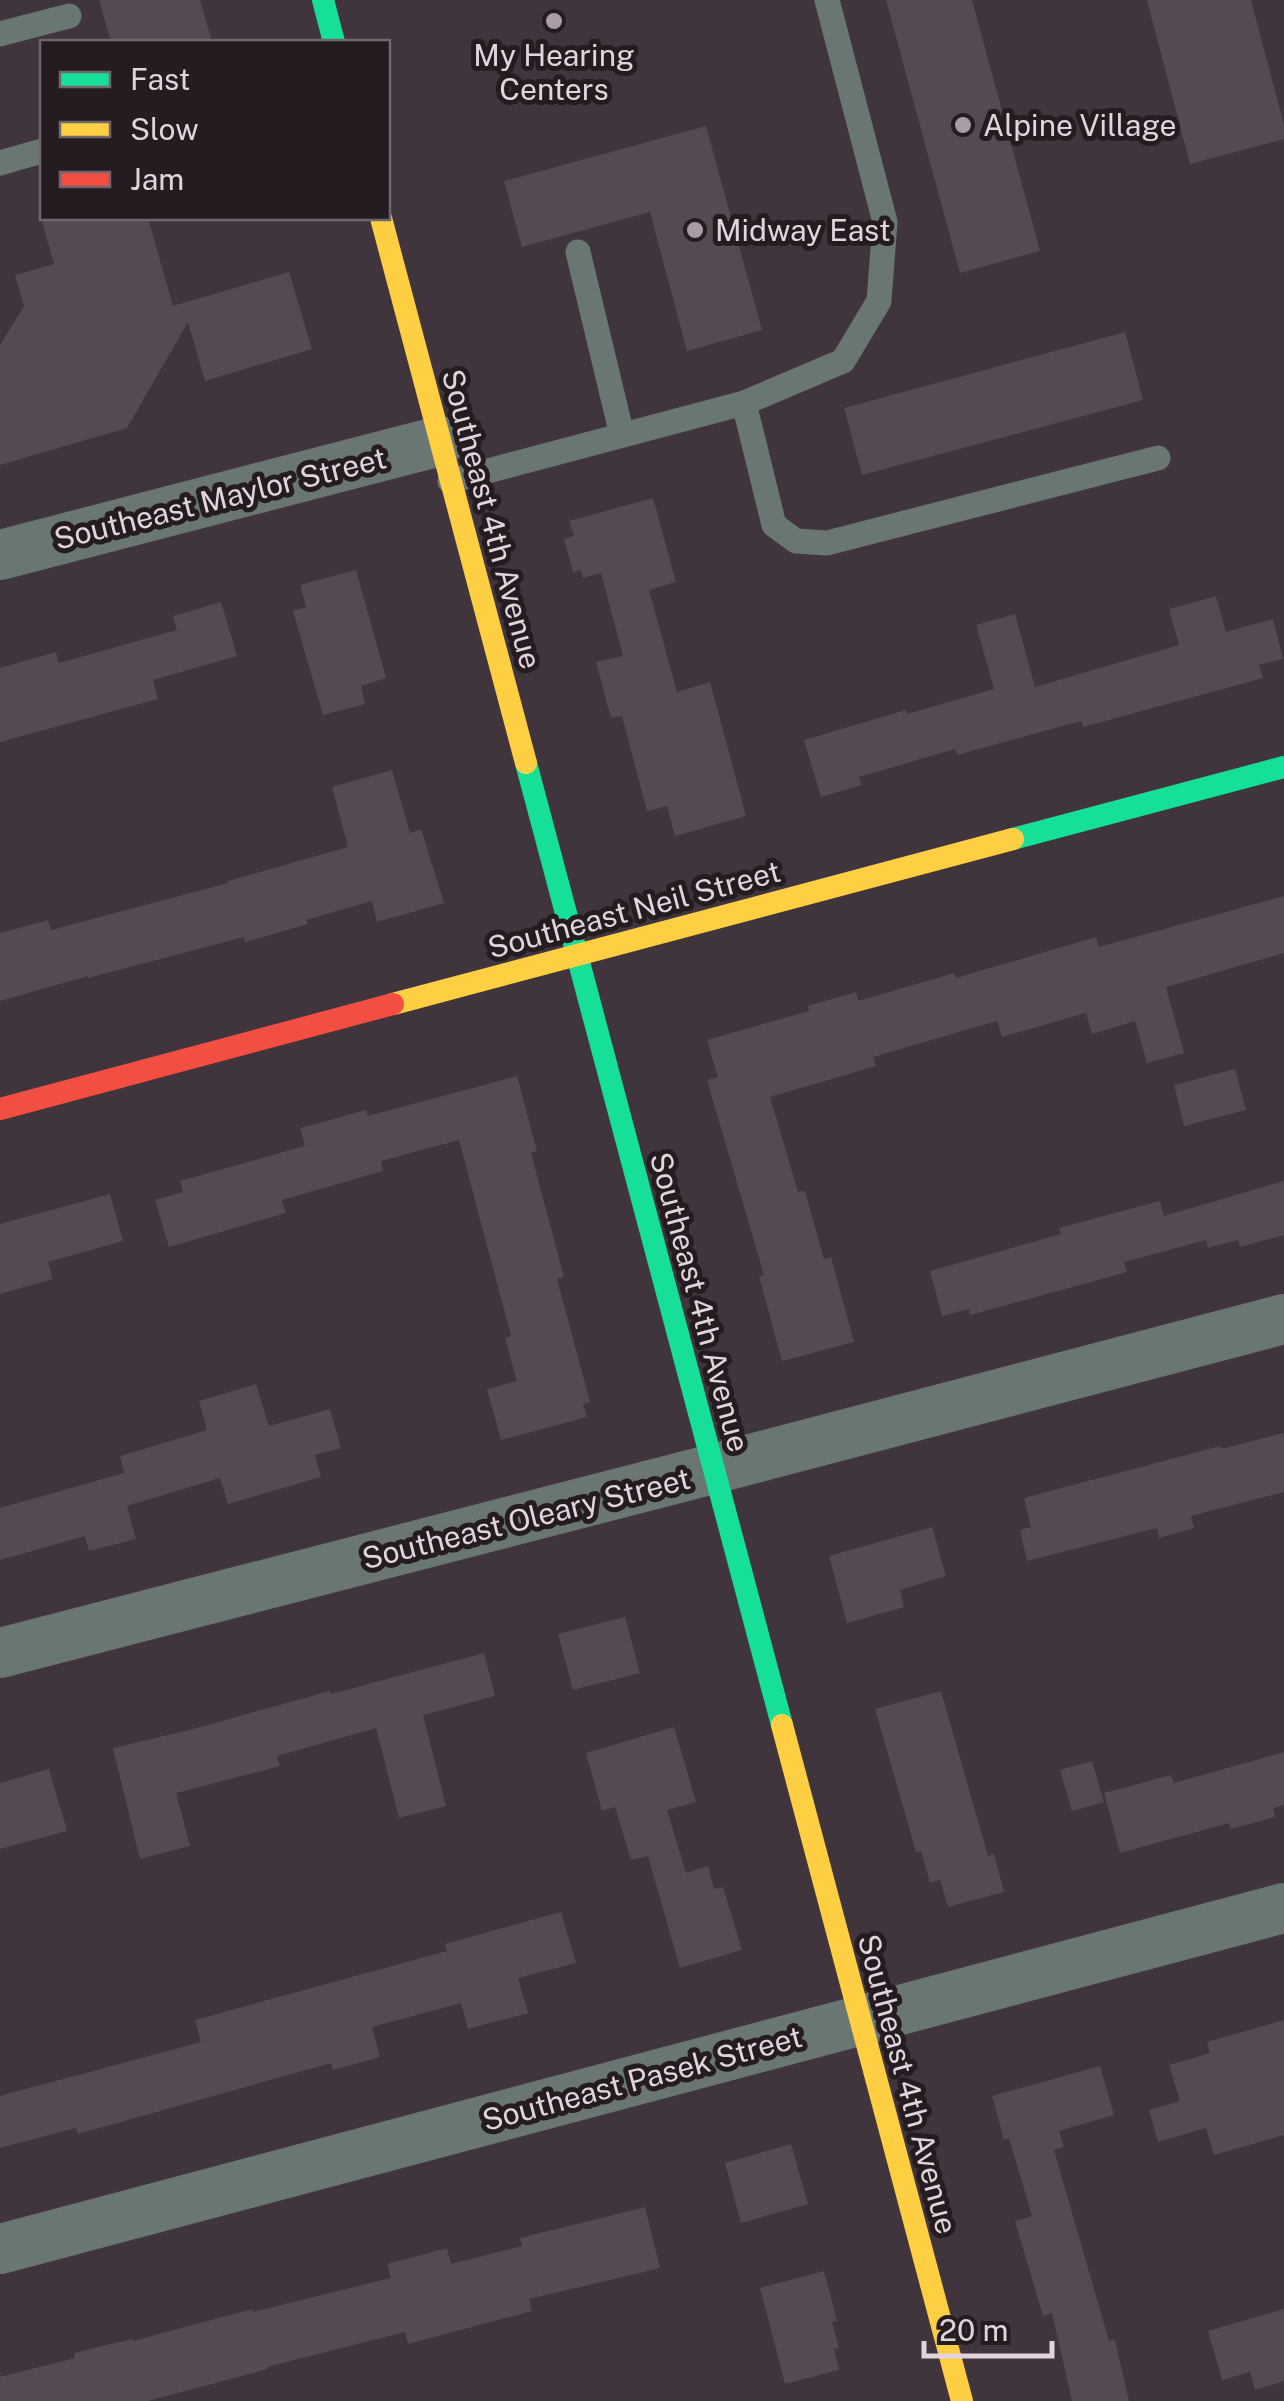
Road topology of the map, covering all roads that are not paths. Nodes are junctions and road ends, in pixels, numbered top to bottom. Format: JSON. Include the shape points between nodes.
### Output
{"nodes":[{"id":1,"x":322,"y":0,"type":"edge"},
{"id":2,"x":827,"y":0,"type":"edge"},
{"id":3,"x":69,"y":16,"type":"dead end"},
{"id":4,"x":0,"y":34,"type":"edge"},
{"id":5,"x":333,"y":40,"type":"edge"},
{"id":6,"x":40,"y":152,"type":"edge"},
{"id":7,"x":0,"y":163,"type":"edge"},
{"id":8,"x":381,"y":220,"type":"edge"},
{"id":9,"x":578,"y":252,"type":"dead end"},
{"id":10,"x":744,"y":403,"type":"junction"},
{"id":11,"x":622,"y":435,"type":"junction"},
{"id":12,"x":1158,"y":458,"type":"dead end"},
{"id":13,"x":445,"y":461,"type":"junction"},
{"id":14,"x":0,"y":555,"type":"edge"},
{"id":15,"x":1284,"y":767,"type":"edge"},
{"id":16,"x":576,"y":956,"type":"junction"},
{"id":17,"x":0,"y":1109,"type":"edge"},
{"id":18,"x":1284,"y":1318,"type":"edge"},
{"id":19,"x":714,"y":1470,"type":"junction"},
{"id":20,"x":0,"y":1653,"type":"edge"},
{"id":21,"x":1284,"y":1908,"type":"edge"},
{"id":22,"x":860,"y":2020,"type":"junction"},
{"id":23,"x":0,"y":2248,"type":"edge"},
{"id":24,"x":962,"y":2401,"type":"edge"}],
"edges":[{"from":1,"to":5,"type":"street"},
{"from":2,"to":10,"type":"lane","via":[[885,222],[879,301],[843,361]]},
{"from":3,"to":4,"type":"lane"},
{"from":6,"to":7,"type":"lane"},
{"from":8,"to":13,"type":"street","name":"Southeast 4th Avenue"},
{"from":9,"to":11,"type":"lane"},
{"from":10,"to":11,"type":"lane"},
{"from":10,"to":12,"type":"lane","via":[[774,524],[796,542],[827,544]]},
{"from":11,"to":13,"type":"lane"},
{"from":13,"to":14,"type":"street","name":"Southeast Maylor Street"},
{"from":13,"to":16,"type":"street","name":"Southeast 4th Avenue"},
{"from":15,"to":16,"type":"street","name":"Southeast Neil Street"},
{"from":16,"to":17,"type":"street","name":"Southeast Neil Street"},
{"from":16,"to":19,"type":"street","name":"Southeast 4th Avenue"},
{"from":18,"to":19,"type":"street","name":"Southeast Oleary Street"},
{"from":19,"to":20,"type":"street","name":"Southeast Oleary Street"},
{"from":19,"to":22,"type":"street","name":"Southeast 4th Avenue"},
{"from":21,"to":22,"type":"street","name":"Southeast Pasek Street"},
{"from":22,"to":23,"type":"street","name":"Southeast Pasek Street"},
{"from":22,"to":24,"type":"street","name":"Southeast 4th Avenue"}]}
